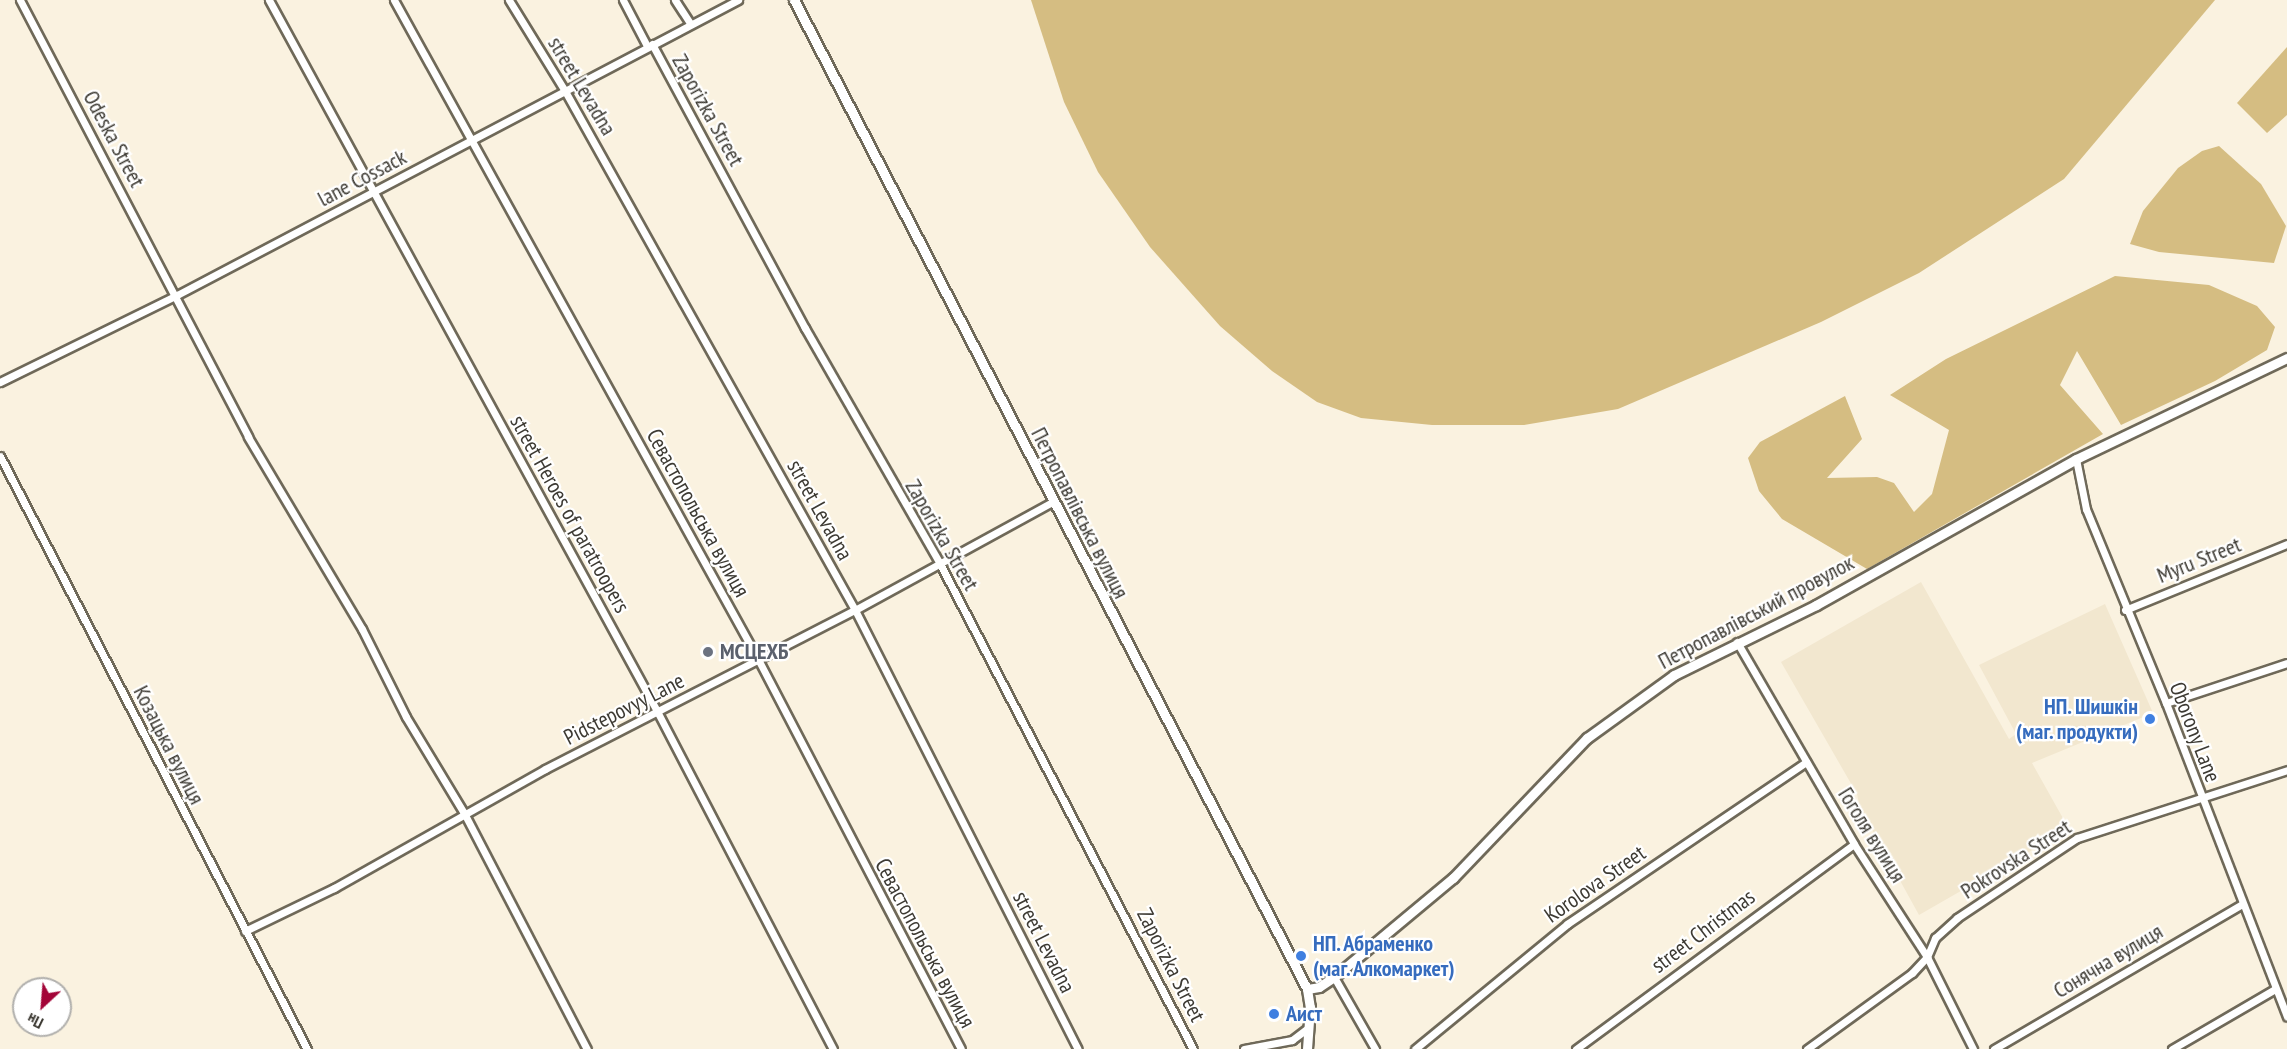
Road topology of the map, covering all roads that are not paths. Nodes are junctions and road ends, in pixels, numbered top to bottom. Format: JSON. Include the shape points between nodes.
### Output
{"nodes":[{"id":1,"x":20,"y":0,"type":"edge"},
{"id":2,"x":270,"y":0,"type":"edge"},
{"id":3,"x":394,"y":0,"type":"edge"},
{"id":4,"x":509,"y":0,"type":"edge"},
{"id":5,"x":623,"y":0,"type":"edge"},
{"id":6,"x":675,"y":0,"type":"edge"},
{"id":7,"x":738,"y":0,"type":"edge"},
{"id":8,"x":794,"y":0,"type":"edge"},
{"id":9,"x":690,"y":23,"type":"junction"},
{"id":10,"x":650,"y":45,"type":"junction"},
{"id":11,"x":565,"y":91,"type":"junction"},
{"id":12,"x":472,"y":141,"type":"junction"},
{"id":13,"x":373,"y":192,"type":"junction"},
{"id":14,"x":177,"y":295,"type":"junction"},
{"id":15,"x":2287,"y":358,"type":"edge"},
{"id":16,"x":0,"y":382,"type":"edge"},
{"id":17,"x":0,"y":456,"type":"edge"},
{"id":18,"x":2076,"y":459,"type":"junction"},
{"id":19,"x":1052,"y":502,"type":"junction"},
{"id":20,"x":2287,"y":544,"type":"edge"},
{"id":21,"x":939,"y":562,"type":"junction"},
{"id":22,"x":855,"y":610,"type":"junction"},
{"id":23,"x":2125,"y":610,"type":"junction"},
{"id":24,"x":1736,"y":642,"type":"junction"},
{"id":25,"x":759,"y":661,"type":"junction"},
{"id":26,"x":2287,"y":663,"type":"edge"},
{"id":27,"x":2166,"y":703,"type":"junction"},
{"id":28,"x":658,"y":713,"type":"junction"},
{"id":29,"x":1806,"y":762,"type":"junction"},
{"id":30,"x":2287,"y":770,"type":"edge"},
{"id":31,"x":2202,"y":798,"type":"junction"},
{"id":32,"x":464,"y":813,"type":"junction"},
{"id":33,"x":1854,"y":844,"type":"junction"},
{"id":34,"x":2242,"y":904,"type":"junction"},
{"id":35,"x":245,"y":932,"type":"junction"},
{"id":36,"x":1927,"y":957,"type":"junction"},
{"id":37,"x":1334,"y":977,"type":"junction"},
{"id":38,"x":1307,"y":989,"type":"junction"},
{"id":39,"x":2275,"y":989,"type":"junction"},
{"id":40,"x":2287,"y":1016,"type":"edge"},
{"id":41,"x":1309,"y":1027,"type":"junction"},
{"id":42,"x":307,"y":1049,"type":"edge"},
{"id":43,"x":587,"y":1049,"type":"edge"},
{"id":44,"x":832,"y":1049,"type":"edge"},
{"id":45,"x":961,"y":1049,"type":"edge"},
{"id":46,"x":1078,"y":1049,"type":"edge"},
{"id":47,"x":1193,"y":1049,"type":"edge"},
{"id":48,"x":1244,"y":1049,"type":"edge"},
{"id":49,"x":1307,"y":1049,"type":"edge"},
{"id":50,"x":1375,"y":1049,"type":"edge"},
{"id":51,"x":1415,"y":1049,"type":"edge"},
{"id":52,"x":1576,"y":1049,"type":"edge"},
{"id":53,"x":1807,"y":1049,"type":"edge"},
{"id":54,"x":1973,"y":1049,"type":"edge"},
{"id":55,"x":1994,"y":1049,"type":"edge"},
{"id":56,"x":2172,"y":1049,"type":"edge"}],
"edges":[{"from":1,"to":14,"type":"street","name":"Odeska Street"},
{"from":2,"to":13,"type":"street","name":"street Heroes of paratroopers"},
{"from":3,"to":12,"type":"street","name":"Севастопольська вулиця"},
{"from":4,"to":11,"type":"street","name":"street Levadna"},
{"from":5,"to":10,"type":"street","name":"Zaporizka Street"},
{"from":6,"to":9,"type":"street"},
{"from":7,"to":9,"type":"street","name":"lane Cossack"},
{"from":8,"to":19,"type":"street","name":"Петропавлівська вулиця"},
{"from":9,"to":10,"type":"street","name":"lane Cossack"},
{"from":10,"to":11,"type":"street","name":"lane Cossack"},
{"from":10,"to":21,"type":"street","name":"Zaporizka Street","via":[[810,339]]},
{"from":11,"to":12,"type":"street","name":"lane Cossack"},
{"from":11,"to":22,"type":"street","name":"street Levadna"},
{"from":12,"to":13,"type":"street","name":"lane Cossack"},
{"from":12,"to":25,"type":"street","name":"Севастопольська вулиця"},
{"from":13,"to":14,"type":"street","name":"lane Cossack"},
{"from":13,"to":28,"type":"street","name":"street Heroes of paratroopers"},
{"from":14,"to":16,"type":"street","name":"lane Cossack"},
{"from":14,"to":32,"type":"street","name":"Odeska Street","via":[[248,437],[362,629],[405,717]]},
{"from":15,"to":18,"type":"street","name":"Петропавлівський провулок"},
{"from":17,"to":35,"type":"street","name":"Козацька вулиця"},
{"from":18,"to":23,"type":"street","name":"Oborony Lane","via":[[2086,510]]},
{"from":18,"to":24,"type":"street","name":"Петропавлівський провулок","via":[[1816,605]]},
{"from":19,"to":21,"type":"street","name":"Pidstepovyy Lane"},
{"from":19,"to":38,"type":"street","name":"Петропавлівська вулиця"},
{"from":20,"to":23,"type":"street","name":"Myru Street"},
{"from":21,"to":22,"type":"street","name":"Pidstepovyy Lane"},
{"from":21,"to":47,"type":"street","name":"Zaporizka Street"},
{"from":22,"to":25,"type":"street","name":"Pidstepovyy Lane"},
{"from":22,"to":46,"type":"street","name":"street Levadna"},
{"from":23,"to":27,"type":"street","name":"Oborony Lane"},
{"from":24,"to":29,"type":"street","name":"Гоголя вулиця"},
{"from":24,"to":37,"type":"street","name":"Петропавлівський провулок","via":[[1674,675],[1587,738],[1453,878]]},
{"from":25,"to":28,"type":"street","name":"Pidstepovyy Lane"},
{"from":25,"to":45,"type":"street","name":"Севастопольська вулиця"},
{"from":26,"to":27,"type":"street"},
{"from":27,"to":31,"type":"street","name":"Oborony Lane"},
{"from":28,"to":32,"type":"street","name":"Pidstepovyy Lane"},
{"from":28,"to":44,"type":"street","name":"street Heroes of paratroopers"},
{"from":29,"to":33,"type":"street","name":"Гоголя вулиця"},
{"from":29,"to":51,"type":"street","name":"Korolova Street","via":[[1567,924]]},
{"from":30,"to":31,"type":"street","name":"Pokrovska Street"},
{"from":31,"to":34,"type":"street","name":"Oborony Lane"},
{"from":31,"to":36,"type":"street","name":"Pokrovska Street","via":[[2077,838],[1957,918],[1935,938]]},
{"from":32,"to":35,"type":"street","name":"Pidstepovyy Lane","via":[[334,888]]},
{"from":32,"to":43,"type":"street","name":"Odeska Street"},
{"from":33,"to":36,"type":"street","name":"Гоголя вулиця"},
{"from":33,"to":52,"type":"street","name":"street Christmas"},
{"from":34,"to":39,"type":"street","name":"Oborony Lane"},
{"from":34,"to":55,"type":"street","name":"Сонячна вулиця"},
{"from":35,"to":42,"type":"street","name":"Козацька вулиця"},
{"from":36,"to":53,"type":"street","name":"Pokrovska Street","via":[[1912,973]]},
{"from":36,"to":54,"type":"street","name":"Гоголя вулиця"},
{"from":37,"to":38,"type":"street","name":"Петропавлівський провулок","via":[[1319,987]]},
{"from":37,"to":50,"type":"street"},
{"from":38,"to":41,"type":"street","name":"Петропавлівська вулиця"},
{"from":39,"to":40,"type":"street","name":"Oborony Lane"},
{"from":39,"to":56,"type":"street"},
{"from":41,"to":48,"type":"street","via":[[1292,1040]]},
{"from":41,"to":49,"type":"street","name":"Петропавлівська вулиця"}]}
